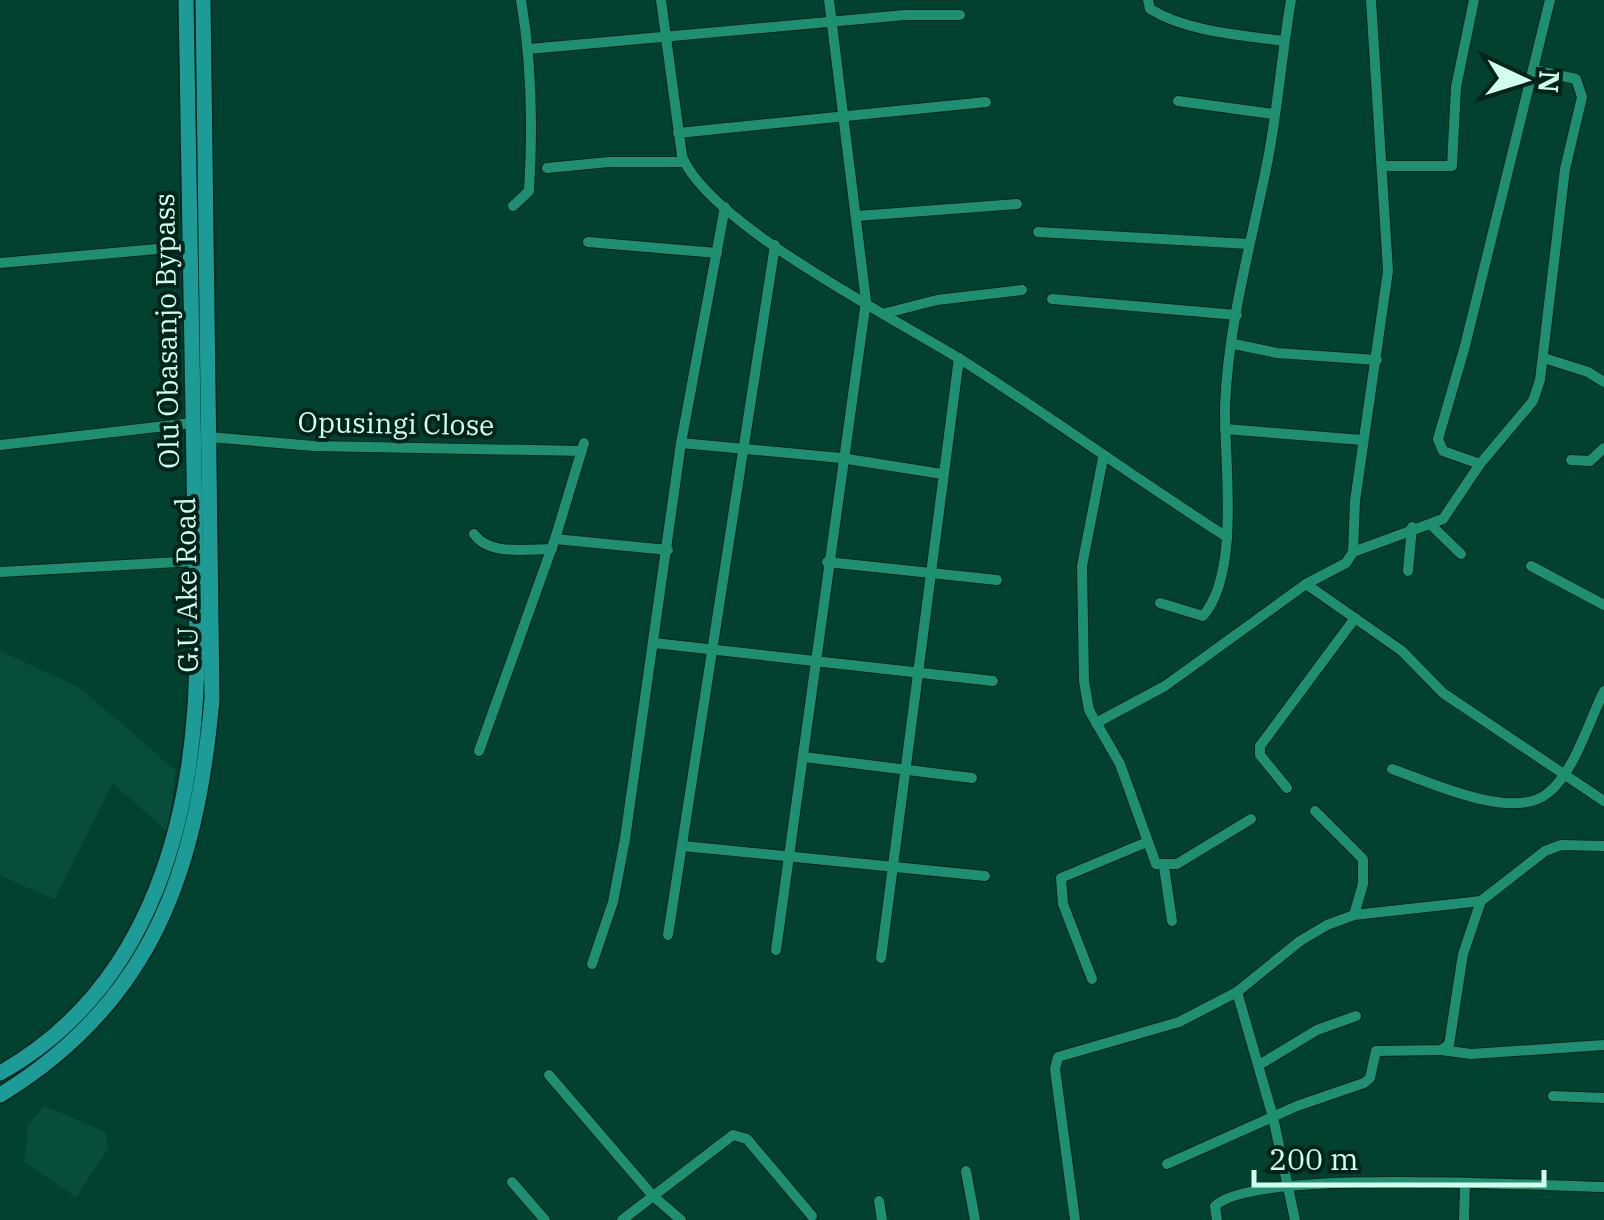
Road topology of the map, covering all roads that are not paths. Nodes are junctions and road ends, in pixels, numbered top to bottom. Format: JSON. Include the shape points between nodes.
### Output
{"nodes":[{"id":1,"x":186,"y":0,"type":"edge"},
{"id":2,"x":203,"y":0,"type":"edge"},
{"id":3,"x":521,"y":0,"type":"edge"},
{"id":4,"x":661,"y":0,"type":"edge"},
{"id":5,"x":830,"y":0,"type":"edge"},
{"id":6,"x":1148,"y":0,"type":"edge"},
{"id":7,"x":1291,"y":0,"type":"edge"},
{"id":8,"x":1371,"y":0,"type":"edge"},
{"id":9,"x":1474,"y":0,"type":"edge"},
{"id":10,"x":1550,"y":0,"type":"edge"},
{"id":11,"x":960,"y":15,"type":"dead end"},
{"id":12,"x":832,"y":23,"type":"junction"},
{"id":13,"x":666,"y":37,"type":"junction"},
{"id":14,"x":1284,"y":41,"type":"junction"},
{"id":15,"x":529,"y":49,"type":"junction"},
{"id":16,"x":1534,"y":70,"type":"junction"},
{"id":17,"x":1178,"y":101,"type":"dead end"},
{"id":18,"x":986,"y":102,"type":"dead end"},
{"id":19,"x":1273,"y":114,"type":"junction"},
{"id":20,"x":844,"y":120,"type":"junction"},
{"id":21,"x":678,"y":133,"type":"junction"},
{"id":22,"x":684,"y":162,"type":"junction"},
{"id":23,"x":1382,"y":166,"type":"junction"},
{"id":24,"x":546,"y":168,"type":"dead end"},
{"id":25,"x":1017,"y":204,"type":"dead end"},
{"id":26,"x":514,"y":206,"type":"dead end"},
{"id":27,"x":725,"y":208,"type":"junction"},
{"id":28,"x":858,"y":216,"type":"junction"},
{"id":29,"x":1038,"y":232,"type":"dead end"},
{"id":30,"x":588,"y":242,"type":"dead end"},
{"id":31,"x":1249,"y":244,"type":"junction"},
{"id":32,"x":775,"y":245,"type":"junction"},
{"id":33,"x":190,"y":246,"type":"junction"},
{"id":34,"x":717,"y":253,"type":"junction"},
{"id":35,"x":0,"y":264,"type":"edge"},
{"id":36,"x":1022,"y":290,"type":"dead end"},
{"id":37,"x":1052,"y":300,"type":"dead end"},
{"id":38,"x":866,"y":301,"type":"junction"},
{"id":39,"x":886,"y":313,"type":"junction"},
{"id":40,"x":1237,"y":315,"type":"junction"},
{"id":41,"x":1234,"y":344,"type":"junction"},
{"id":42,"x":959,"y":358,"type":"junction"},
{"id":43,"x":1544,"y":358,"type":"junction"},
{"id":44,"x":1377,"y":360,"type":"junction"},
{"id":45,"x":1604,"y":382,"type":"edge"},
{"id":46,"x":192,"y":424,"type":"junction"},
{"id":47,"x":1225,"y":429,"type":"junction"},
{"id":48,"x":209,"y":437,"type":"junction"},
{"id":49,"x":1362,"y":440,"type":"junction"},
{"id":50,"x":681,"y":443,"type":"junction"},
{"id":51,"x":0,"y":445,"type":"edge"},
{"id":52,"x":742,"y":448,"type":"junction"},
{"id":53,"x":1604,"y":448,"type":"edge"},
{"id":54,"x":841,"y":458,"type":"junction"},
{"id":55,"x":1103,"y":458,"type":"junction"},
{"id":56,"x":1571,"y":460,"type":"dead end"},
{"id":57,"x":1480,"y":464,"type":"junction"},
{"id":58,"x":942,"y":474,"type":"junction"},
{"id":59,"x":1431,"y":525,"type":"junction"},
{"id":60,"x":1412,"y":527,"type":"junction"},
{"id":61,"x":474,"y":534,"type":"dead end"},
{"id":62,"x":1227,"y":537,"type":"junction"},
{"id":63,"x":554,"y":544,"type":"junction"},
{"id":64,"x":668,"y":550,"type":"junction"},
{"id":65,"x":1353,"y":552,"type":"junction"},
{"id":66,"x":1461,"y":554,"type":"dead end"},
{"id":67,"x":196,"y":562,"type":"junction"},
{"id":68,"x":826,"y":562,"type":"junction"},
{"id":69,"x":1532,"y":566,"type":"dead end"},
{"id":70,"x":0,"y":572,"type":"edge"},
{"id":71,"x":928,"y":572,"type":"junction"},
{"id":72,"x":1408,"y":572,"type":"dead end"},
{"id":73,"x":997,"y":580,"type":"dead end"},
{"id":74,"x":1306,"y":584,"type":"junction"},
{"id":75,"x":1160,"y":603,"type":"dead end"},
{"id":76,"x":1604,"y":605,"type":"edge"},
{"id":77,"x":1355,"y":618,"type":"junction"},
{"id":78,"x":654,"y":643,"type":"junction"},
{"id":79,"x":710,"y":649,"type":"junction"},
{"id":80,"x":815,"y":660,"type":"junction"},
{"id":81,"x":917,"y":671,"type":"junction"},
{"id":82,"x":993,"y":681,"type":"dead end"},
{"id":83,"x":1604,"y":691,"type":"edge"},
{"id":84,"x":1096,"y":723,"type":"junction"},
{"id":85,"x":479,"y":750,"type":"dead end"},
{"id":86,"x":804,"y":757,"type":"junction"},
{"id":87,"x":1392,"y":769,"type":"dead end"},
{"id":88,"x":904,"y":770,"type":"junction"},
{"id":89,"x":1564,"y":772,"type":"junction"},
{"id":90,"x":972,"y":778,"type":"dead end"},
{"id":91,"x":1287,"y":788,"type":"dead end"},
{"id":92,"x":1604,"y":801,"type":"edge"},
{"id":93,"x":1315,"y":811,"type":"dead end"},
{"id":94,"x":1251,"y":820,"type":"dead end"},
{"id":95,"x":1147,"y":842,"type":"junction"},
{"id":96,"x":682,"y":846,"type":"junction"},
{"id":97,"x":1604,"y":846,"type":"edge"},
{"id":98,"x":791,"y":858,"type":"junction"},
{"id":99,"x":1164,"y":867,"type":"junction"},
{"id":100,"x":894,"y":869,"type":"junction"},
{"id":101,"x":985,"y":876,"type":"dead end"},
{"id":102,"x":1481,"y":901,"type":"junction"},
{"id":103,"x":1354,"y":914,"type":"junction"},
{"id":104,"x":1172,"y":921,"type":"dead end"},
{"id":105,"x":668,"y":935,"type":"dead end"},
{"id":106,"x":776,"y":950,"type":"dead end"},
{"id":107,"x":880,"y":958,"type":"dead end"},
{"id":108,"x":592,"y":964,"type":"dead end"},
{"id":109,"x":1092,"y":980,"type":"dead end"},
{"id":110,"x":1237,"y":992,"type":"junction"},
{"id":111,"x":1356,"y":1016,"type":"dead end"},
{"id":112,"x":1604,"y":1046,"type":"edge"},
{"id":113,"x":1442,"y":1050,"type":"junction"},
{"id":114,"x":1259,"y":1065,"type":"junction"},
{"id":115,"x":0,"y":1073,"type":"edge"},
{"id":116,"x":549,"y":1076,"type":"dead end"},
{"id":117,"x":0,"y":1095,"type":"edge"},
{"id":118,"x":1553,"y":1096,"type":"dead end"},
{"id":119,"x":1604,"y":1098,"type":"edge"},
{"id":120,"x":1272,"y":1116,"type":"junction"},
{"id":121,"x":1167,"y":1164,"type":"dead end"},
{"id":122,"x":966,"y":1171,"type":"dead end"},
{"id":123,"x":512,"y":1182,"type":"dead end"},
{"id":124,"x":1288,"y":1184,"type":"junction"},
{"id":125,"x":1465,"y":1184,"type":"junction"},
{"id":126,"x":1604,"y":1187,"type":"edge"},
{"id":127,"x":653,"y":1196,"type":"junction"},
{"id":128,"x":880,"y":1201,"type":"dead end"},
{"id":129,"x":812,"y":1216,"type":"dead end"},
{"id":130,"x":545,"y":1220,"type":"edge"},
{"id":131,"x":622,"y":1220,"type":"edge"},
{"id":132,"x":681,"y":1220,"type":"edge"},
{"id":133,"x":882,"y":1220,"type":"edge"},
{"id":134,"x":974,"y":1220,"type":"edge"},
{"id":135,"x":1075,"y":1220,"type":"edge"},
{"id":136,"x":1217,"y":1220,"type":"edge"},
{"id":137,"x":1295,"y":1220,"type":"edge"},
{"id":138,"x":1464,"y":1220,"type":"edge"}],
"edges":[{"from":1,"to":33,"type":"main road","name":"Olu Obasanjo Bypass"},
{"from":2,"to":48,"type":"main road","name":"G.U Ake Road"},
{"from":3,"to":15,"type":"street"},
{"from":4,"to":13,"type":"street"},
{"from":5,"to":12,"type":"street"},
{"from":6,"to":14,"type":"street","via":[[1160,15],[1195,27]]},
{"from":7,"to":14,"type":"street"},
{"from":8,"to":23,"type":"street"},
{"from":9,"to":23,"type":"street","via":[[1456,86],[1452,166]]},
{"from":10,"to":16,"type":"street"},
{"from":11,"to":12,"type":"street"},
{"from":12,"to":13,"type":"street"},
{"from":12,"to":20,"type":"street"},
{"from":13,"to":15,"type":"street"},
{"from":13,"to":21,"type":"street"},
{"from":14,"to":19,"type":"street"},
{"from":15,"to":26,"type":"street","via":[[529,191]]},
{"from":16,"to":43,"type":"street","via":[[1576,79],[1582,97],[1565,169]]},
{"from":16,"to":57,"type":"street","via":[[1438,438],[1443,451]]},
{"from":17,"to":19,"type":"street"},
{"from":18,"to":20,"type":"street"},
{"from":19,"to":31,"type":"street"},
{"from":20,"to":21,"type":"street"},
{"from":20,"to":28,"type":"street"},
{"from":21,"to":22,"type":"street"},
{"from":22,"to":24,"type":"street"},
{"from":22,"to":27,"type":"street"},
{"from":23,"to":44,"type":"street","via":[[1388,271]]},
{"from":25,"to":28,"type":"street"},
{"from":27,"to":32,"type":"street"},
{"from":27,"to":34,"type":"street"},
{"from":28,"to":38,"type":"street"},
{"from":29,"to":31,"type":"street"},
{"from":30,"to":34,"type":"street"},
{"from":31,"to":40,"type":"street"},
{"from":32,"to":38,"type":"street"},
{"from":32,"to":52,"type":"street"},
{"from":33,"to":35,"type":"street"},
{"from":33,"to":46,"type":"main road","name":"Olu Obasanjo Bypass"},
{"from":34,"to":50,"type":"street"},
{"from":36,"to":39,"type":"street"},
{"from":37,"to":40,"type":"street"},
{"from":38,"to":39,"type":"street"},
{"from":38,"to":54,"type":"street"},
{"from":39,"to":42,"type":"street"},
{"from":40,"to":41,"type":"street"},
{"from":41,"to":44,"type":"street","via":[[1277,354]]},
{"from":41,"to":47,"type":"street"},
{"from":42,"to":55,"type":"street"},
{"from":42,"to":58,"type":"street"},
{"from":43,"to":45,"type":"street"},
{"from":43,"to":57,"type":"street","via":[[1533,401]]},
{"from":44,"to":49,"type":"street"},
{"from":46,"to":51,"type":"street"},
{"from":46,"to":67,"type":"main road","name":"Olu Obasanjo Bypass"},
{"from":47,"to":49,"type":"street"},
{"from":47,"to":62,"type":"street"},
{"from":48,"to":63,"type":"street","name":"Opusingi Close","via":[[314,446],[583,447]]},
{"from":48,"to":117,"type":"main road","name":"G.U Ake Road","via":[[211,713],[201,792],[175,892],[139,964],[96,1019]]},
{"from":49,"to":65,"type":"street"},
{"from":50,"to":52,"type":"street"},
{"from":50,"to":64,"type":"street"},
{"from":52,"to":54,"type":"street"},
{"from":52,"to":79,"type":"street"},
{"from":53,"to":56,"type":"street","via":[[1590,460]]},
{"from":54,"to":58,"type":"street"},
{"from":54,"to":68,"type":"street"},
{"from":55,"to":62,"type":"street"},
{"from":55,"to":84,"type":"street","via":[[1082,566],[1084,682]]},
{"from":57,"to":59,"type":"street","via":[[1451,510]]},
{"from":58,"to":71,"type":"street"},
{"from":59,"to":60,"type":"street"},
{"from":59,"to":66,"type":"street"},
{"from":60,"to":65,"type":"street"},
{"from":60,"to":72,"type":"street"},
{"from":61,"to":63,"type":"street","via":[[494,548]]},
{"from":62,"to":75,"type":"street","via":[[1203,616]]},
{"from":63,"to":64,"type":"street"},
{"from":63,"to":85,"type":"street"},
{"from":64,"to":78,"type":"street"},
{"from":65,"to":74,"type":"street","via":[[1346,563]]},
{"from":67,"to":70,"type":"street"},
{"from":67,"to":115,"type":"main road","name":"Olu Obasanjo Bypass","via":[[193,738],[163,878],[104,982],[46,1042]]},
{"from":68,"to":71,"type":"street"},
{"from":68,"to":80,"type":"street"},
{"from":69,"to":76,"type":"street"},
{"from":71,"to":73,"type":"street"},
{"from":71,"to":81,"type":"street"},
{"from":74,"to":77,"type":"street"},
{"from":74,"to":84,"type":"street","via":[[1166,686]]},
{"from":77,"to":89,"type":"street","via":[[1443,692]]},
{"from":77,"to":91,"type":"street","via":[[1260,746]]},
{"from":78,"to":79,"type":"street"},
{"from":78,"to":108,"type":"street","via":[[614,902]]},
{"from":79,"to":80,"type":"street"},
{"from":79,"to":96,"type":"street"},
{"from":80,"to":81,"type":"street"},
{"from":80,"to":86,"type":"street"},
{"from":81,"to":82,"type":"street"},
{"from":81,"to":88,"type":"street"},
{"from":83,"to":89,"type":"street"},
{"from":84,"to":95,"type":"street","via":[[1120,764]]},
{"from":86,"to":88,"type":"street"},
{"from":86,"to":98,"type":"street"},
{"from":87,"to":89,"type":"street","via":[[1511,805],[1548,794]]},
{"from":88,"to":90,"type":"street"},
{"from":88,"to":100,"type":"street"},
{"from":89,"to":92,"type":"street"},
{"from":93,"to":103,"type":"street","via":[[1363,859]]},
{"from":94,"to":99,"type":"street"},
{"from":95,"to":99,"type":"street"},
{"from":95,"to":109,"type":"street","via":[[1060,878]]},
{"from":96,"to":98,"type":"street"},
{"from":96,"to":105,"type":"street"},
{"from":97,"to":102,"type":"street","via":[[1545,851]]},
{"from":98,"to":100,"type":"street"},
{"from":98,"to":106,"type":"street"},
{"from":99,"to":104,"type":"street"},
{"from":100,"to":101,"type":"street"},
{"from":100,"to":107,"type":"street"},
{"from":102,"to":103,"type":"street"},
{"from":102,"to":113,"type":"street","via":[[1463,954],[1453,1033]]},
{"from":103,"to":110,"type":"street","via":[[1300,941]]},
{"from":110,"to":114,"type":"street"},
{"from":110,"to":135,"type":"street","via":[[1179,1022],[1056,1060]]},
{"from":111,"to":114,"type":"street","via":[[1317,1030]]},
{"from":112,"to":113,"type":"street"},
{"from":113,"to":120,"type":"street","via":[[1376,1051],[1364,1083]]},
{"from":114,"to":120,"type":"street"},
{"from":116,"to":127,"type":"street"},
{"from":118,"to":119,"type":"street"},
{"from":120,"to":121,"type":"street"},
{"from":120,"to":124,"type":"street"},
{"from":122,"to":134,"type":"street"},
{"from":123,"to":130,"type":"street"},
{"from":124,"to":125,"type":"street"},
{"from":124,"to":136,"type":"street","via":[[1223,1198],[1215,1206]]},
{"from":124,"to":137,"type":"street"},
{"from":125,"to":126,"type":"street"},
{"from":125,"to":138,"type":"street"},
{"from":127,"to":129,"type":"street","via":[[721,1142],[741,1135]]},
{"from":127,"to":131,"type":"street"},
{"from":127,"to":132,"type":"street"},
{"from":128,"to":133,"type":"street"}]}
